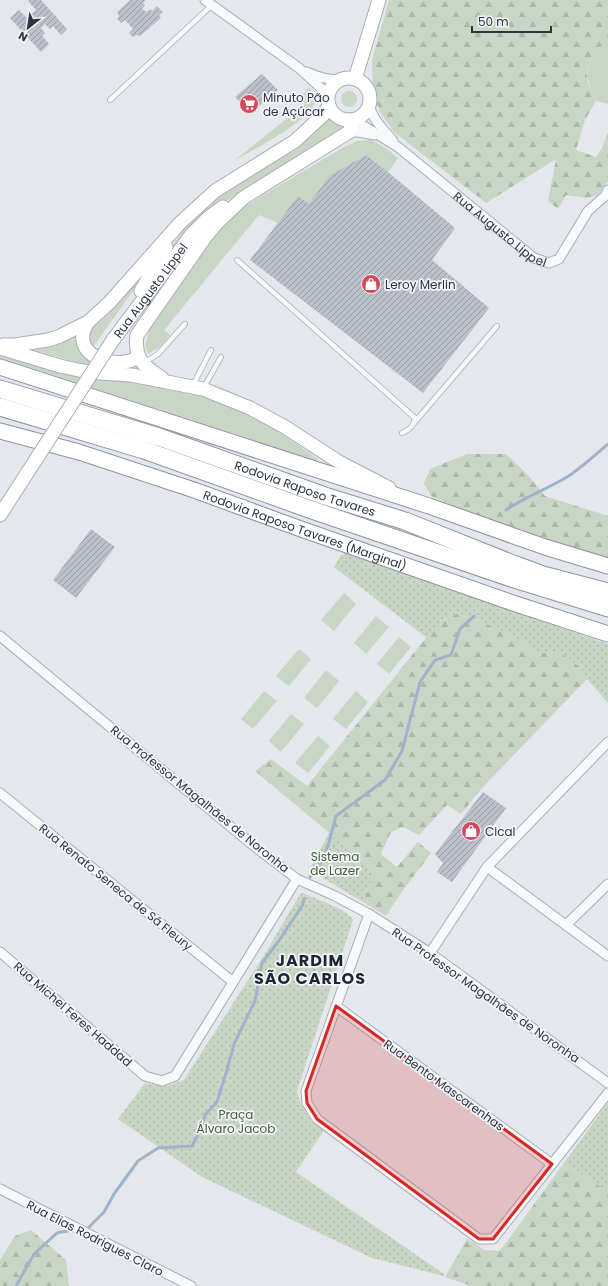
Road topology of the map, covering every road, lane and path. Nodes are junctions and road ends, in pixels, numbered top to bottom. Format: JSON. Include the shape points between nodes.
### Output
{"nodes":[{"id":1,"x":379,"y":0,"type":"edge"},
{"id":2,"x":208,"y":2,"type":"edge"},
{"id":3,"x":299,"y":68,"type":"junction"},
{"id":4,"x":355,"y":79,"type":"junction"},
{"id":5,"x":341,"y":80,"type":"junction"},
{"id":6,"x":110,"y":100,"type":"dead end"},
{"id":7,"x":329,"y":102,"type":"junction"},
{"id":8,"x":369,"y":104,"type":"junction"},
{"id":9,"x":354,"y":120,"type":"junction"},
{"id":10,"x":349,"y":132,"type":"junction"},
{"id":11,"x":398,"y":147,"type":"junction"},
{"id":12,"x":608,"y":190,"type":"edge"},
{"id":13,"x":242,"y":198,"type":"junction"},
{"id":14,"x":180,"y":224,"type":"junction"},
{"id":15,"x":237,"y":260,"type":"dead end"},
{"id":16,"x":88,"y":322,"type":"junction"},
{"id":17,"x":185,"y":324,"type":"dead end"},
{"id":18,"x":497,"y":326,"type":"dead end"},
{"id":19,"x":115,"y":337,"type":"junction"},
{"id":20,"x":0,"y":345,"type":"edge"},
{"id":21,"x":0,"y":348,"type":"edge"},
{"id":22,"x":211,"y":350,"type":"dead end"},
{"id":23,"x":220,"y":357,"type":"dead end"},
{"id":24,"x":140,"y":360,"type":"junction"},
{"id":25,"x":0,"y":367,"type":"edge"},
{"id":26,"x":167,"y":382,"type":"junction"},
{"id":27,"x":197,"y":388,"type":"junction"},
{"id":28,"x":0,"y":389,"type":"edge"},
{"id":29,"x":0,"y":407,"type":"edge"},
{"id":30,"x":414,"y":423,"type":"junction"},
{"id":31,"x":0,"y":431,"type":"edge"},
{"id":32,"x":402,"y":433,"type":"dead end"},
{"id":33,"x":429,"y":506,"type":"junction"},
{"id":34,"x":0,"y":515,"type":"edge"},
{"id":35,"x":513,"y":564,"type":"junction"},
{"id":36,"x":608,"y":566,"type":"edge"},
{"id":37,"x":608,"y":584,"type":"edge"},
{"id":38,"x":608,"y":592,"type":"edge"},
{"id":39,"x":608,"y":608,"type":"edge"},
{"id":40,"x":608,"y":634,"type":"edge"},
{"id":41,"x":0,"y":636,"type":"edge"},
{"id":42,"x":608,"y":742,"type":"edge"},
{"id":43,"x":0,"y":793,"type":"edge"},
{"id":44,"x":486,"y":867,"type":"junction"},
{"id":45,"x":297,"y":879,"type":"junction"},
{"id":46,"x":608,"y":884,"type":"edge"},
{"id":47,"x":369,"y":914,"type":"junction"},
{"id":48,"x":566,"y":925,"type":"junction"},
{"id":49,"x":0,"y":952,"type":"edge"},
{"id":50,"x":430,"y":953,"type":"junction"},
{"id":51,"x":608,"y":956,"type":"edge"},
{"id":52,"x":233,"y":982,"type":"junction"},
{"id":53,"x":336,"y":1006,"type":"junction"},
{"id":54,"x":608,"y":1083,"type":"edge"},
{"id":55,"x":608,"y":1093,"type":"edge"},
{"id":56,"x":552,"y":1164,"type":"junction"},
{"id":57,"x":0,"y":1189,"type":"edge"},
{"id":58,"x":191,"y":1286,"type":"edge"}],
"edges":[{"from":1,"to":4,"type":"main road"},
{"from":2,"to":3,"type":"street"},
{"from":2,"to":6,"type":"lane"},
{"from":3,"to":5,"type":"street","via":[[318,78]]},
{"from":3,"to":7,"type":"street","via":[[323,90]]},
{"from":4,"to":5,"type":"main road"},
{"from":4,"to":8,"type":"main road","via":[[366,86]]},
{"from":5,"to":7,"type":"main road","via":[[332,87]]},
{"from":7,"to":9,"type":"main road","via":[[336,116]]},
{"from":7,"to":14,"type":"main road","name":"Rua Augusto Lippel","via":[[323,115],[294,141],[215,191]]},
{"from":8,"to":9,"type":"main road","via":[[364,114]]},
{"from":8,"to":11,"type":"street","name":"Rua Augusto Lippel","via":[[374,116]]},
{"from":9,"to":10,"type":"main road"},
{"from":9,"to":11,"type":"street","name":"Rua Augusto Lippel"},
{"from":10,"to":11,"type":"street","name":"Rua Augusto Lippel","via":[[374,134]]},
{"from":10,"to":13,"type":"main road","name":"Rua Augusto Lippel"},
{"from":11,"to":12,"type":"street","name":"Rua Augusto Lippel","via":[[534,258],[550,263],[559,259],[588,211]]},
{"from":13,"to":19,"type":"main road","name":"Rua Augusto Lippel","via":[[224,206],[192,234]]},
{"from":13,"to":24,"type":"main road","name":"Rua Augusto Lippel","via":[[206,236],[141,328],[137,335],[136,348]]},
{"from":14,"to":16,"type":"main road","name":"Rua Augusto Lippel","via":[[109,303]]},
{"from":14,"to":19,"type":"main road","name":"Rua Augusto Lippel"},
{"from":15,"to":30,"type":"lane","via":[[415,418]]},
{"from":16,"to":20,"type":"main road","name":"Rua Augusto Lippel","via":[[48,340]]},
{"from":16,"to":24,"type":"main road","via":[[82,334],[84,345],[94,357],[123,362]]},
{"from":17,"to":24,"type":"lane","via":[[158,354]]},
{"from":18,"to":30,"type":"lane"},
{"from":19,"to":34,"type":"main road","bridge":true},
{"from":21,"to":26,"type":"main road","via":[[83,371],[131,375]]},
{"from":22,"to":27,"type":"lane"},
{"from":23,"to":27,"type":"lane"},
{"from":24,"to":26,"type":"main road"},
{"from":25,"to":33,"type":"highway"},
{"from":26,"to":27,"type":"main road"},
{"from":27,"to":33,"type":"main road","via":[[250,408],[339,462]]},
{"from":28,"to":35,"type":"highway","name":"Rodovia Raposo Tavares","via":[[159,438],[405,521]]},
{"from":29,"to":39,"type":"highway","name":"Rodovia Raposo Tavares","via":[[144,450],[514,579]]},
{"from":30,"to":32,"type":"lane","via":[[409,430]]},
{"from":31,"to":40,"type":"highway","name":"Rodovia Raposo Tavares (Marginal)","via":[[79,452],[194,490]]},
{"from":33,"to":36,"type":"highway","via":[[545,547]]},
{"from":35,"to":37,"type":"highway","via":[[545,567]]},
{"from":35,"to":38,"type":"highway","name":"Rodovia Raposo Tavares","via":[[543,575]]},
{"from":41,"to":45,"type":"street","name":"Rua Professor Magalhães de Noronha"},
{"from":42,"to":44,"type":"street"},
{"from":43,"to":52,"type":"street","name":"Rua Renato Seneca de Sá Fleury"},
{"from":44,"to":48,"type":"street"},
{"from":44,"to":50,"type":"street"},
{"from":45,"to":47,"type":"street","name":"Rua Professor Magalhães de Noronha"},
{"from":45,"to":52,"type":"street"},
{"from":46,"to":48,"type":"street"},
{"from":47,"to":50,"type":"street","name":"Rua Professor Magalhães de Noronha"},
{"from":47,"to":53,"type":"street"},
{"from":48,"to":51,"type":"street"},
{"from":49,"to":52,"type":"street","name":"Rua Michel Feres Haddad","via":[[146,1076],[162,1081],[175,1076]]},
{"from":50,"to":54,"type":"street","name":"Rua Professor Magalhães de Noronha"},
{"from":53,"to":56,"type":"street","name":"Rua Bento Mascarenhas"},
{"from":53,"to":56,"type":"street","via":[[306,1092],[307,1103],[317,1119],[479,1239],[493,1239]]},
{"from":55,"to":56,"type":"street"},
{"from":57,"to":58,"type":"street","name":"Rua Elias Rodrigues Claro"}]}
